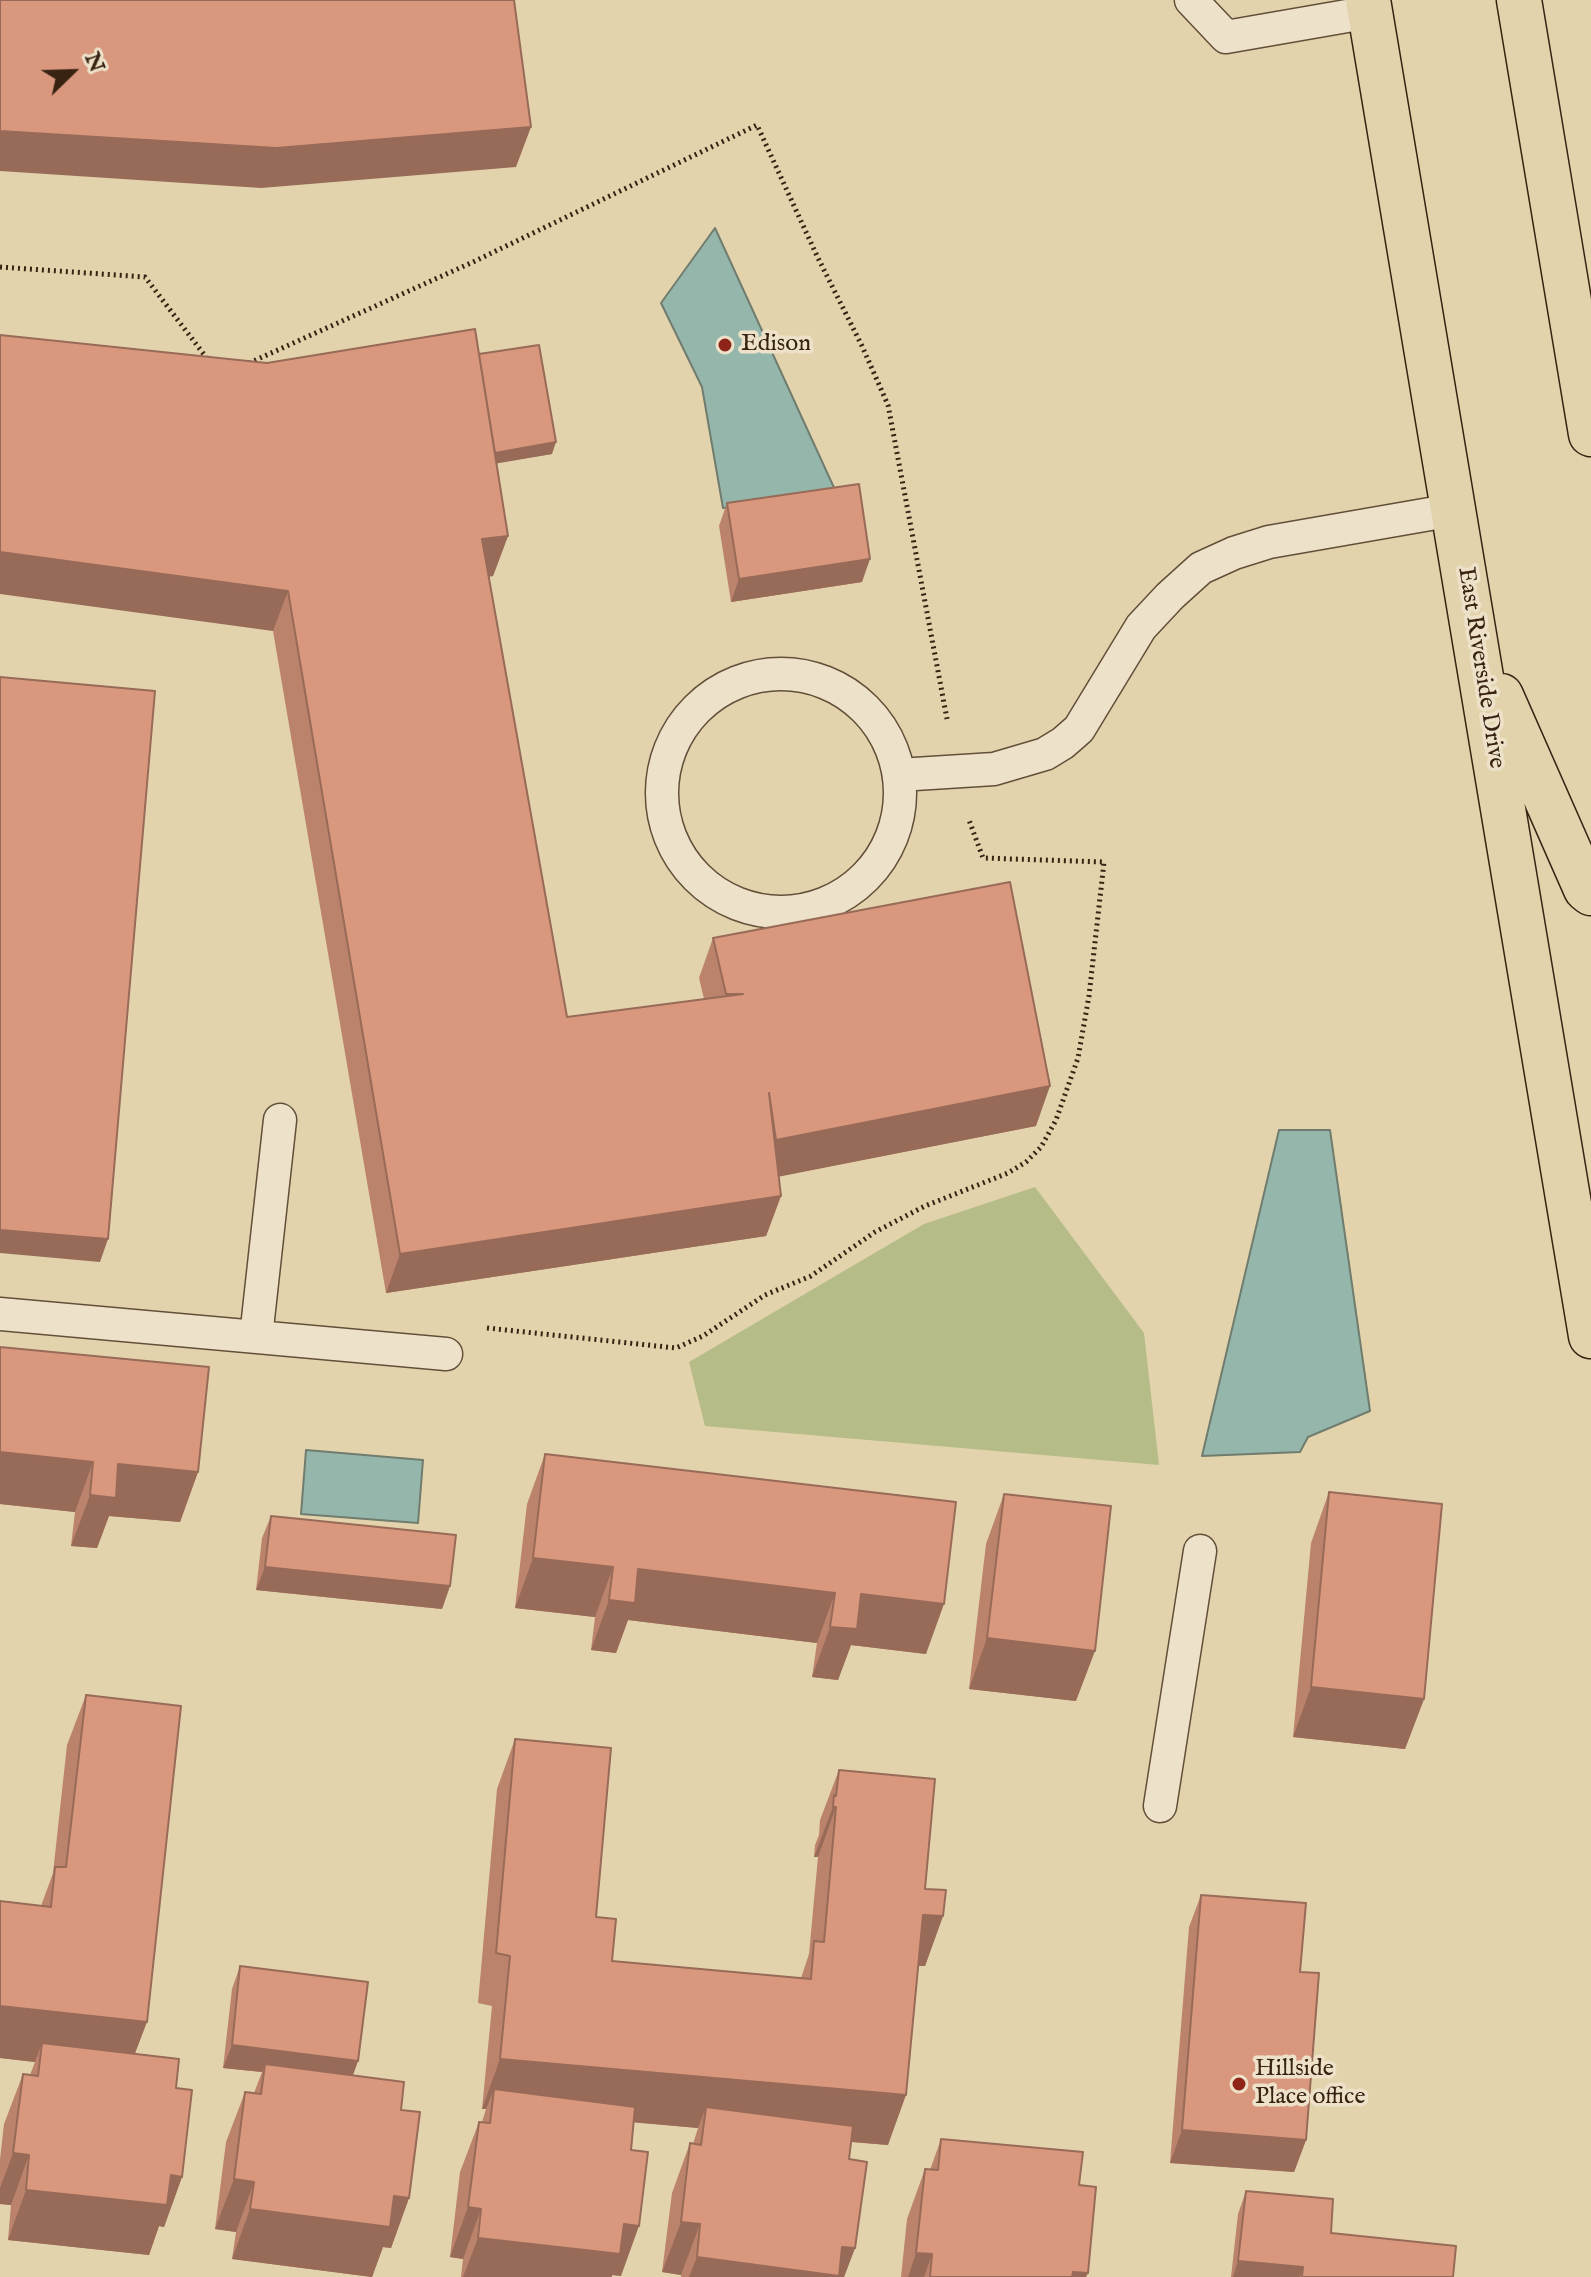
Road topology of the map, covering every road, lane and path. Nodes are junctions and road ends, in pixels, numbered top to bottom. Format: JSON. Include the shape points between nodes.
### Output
{"nodes":[{"id":1,"x":1191,"y":0,"type":"edge"},
{"id":2,"x":1519,"y":0,"type":"edge"},
{"id":3,"x":1369,"y":6,"type":"edge"},
{"id":4,"x":0,"y":267,"type":"edge"},
{"id":5,"x":211,"y":363,"type":"edge"},
{"id":6,"x":248,"y":363,"type":"edge"},
{"id":7,"x":1591,"y":434,"type":"edge"},
{"id":8,"x":1453,"y":510,"type":"junction"},
{"id":9,"x":1474,"y":635,"type":"junction"},
{"id":10,"x":949,"y":731,"type":"dead end"},
{"id":11,"x":899,"y":775,"type":"junction"},
{"id":12,"x":973,"y":832,"type":"dead end"},
{"id":13,"x":1591,"y":893,"type":"edge"},
{"id":14,"x":280,"y":1120,"type":"dead end"},
{"id":15,"x":0,"y":1314,"type":"edge"},
{"id":16,"x":1591,"y":1336,"type":"edge"},
{"id":17,"x":256,"y":1337,"type":"junction"},
{"id":18,"x":446,"y":1354,"type":"joint"},
{"id":19,"x":1200,"y":1551,"type":"dead end"},
{"id":20,"x":1160,"y":1806,"type":"dead end"}],
"edges":[{"from":1,"to":3,"type":"lane","via":[[1226,37]]},
{"from":2,"to":7,"type":"main road"},
{"from":3,"to":8,"type":"main road","name":"East Riverside Drive"},
{"from":4,"to":5,"type":"path","via":[[145,277]]},
{"from":6,"to":10,"type":"path","via":[[757,125],[888,405]]},
{"from":8,"to":9,"type":"main road","name":"East Riverside Drive"},
{"from":8,"to":11,"type":"lane","via":[[1269,542],[1201,568],[1141,627],[1079,729],[1063,743],[994,769]]},
{"from":9,"to":13,"type":"main road"},
{"from":9,"to":16,"type":"main road","name":"East Riverside Drive"},
{"from":11,"to":11,"type":"lane","via":[[886,733],[860,702],[825,681],[786,672],[746,677],[710,695],[682,724],[665,760],[661,800],[671,839],[691,872],[720,897],[758,911],[796,912],[834,902],[865,879],[889,847],[899,810]]},
{"from":12,"to":18,"type":"path","via":[[983,858],[1104,862],[1078,1058],[1056,1120],[1026,1162],[875,1232],[811,1276],[765,1295],[676,1348],[473,1326]]},
{"from":14,"to":17,"type":"lane"},
{"from":15,"to":17,"type":"lane"},
{"from":17,"to":18,"type":"lane"},
{"from":19,"to":20,"type":"lane"}]}
